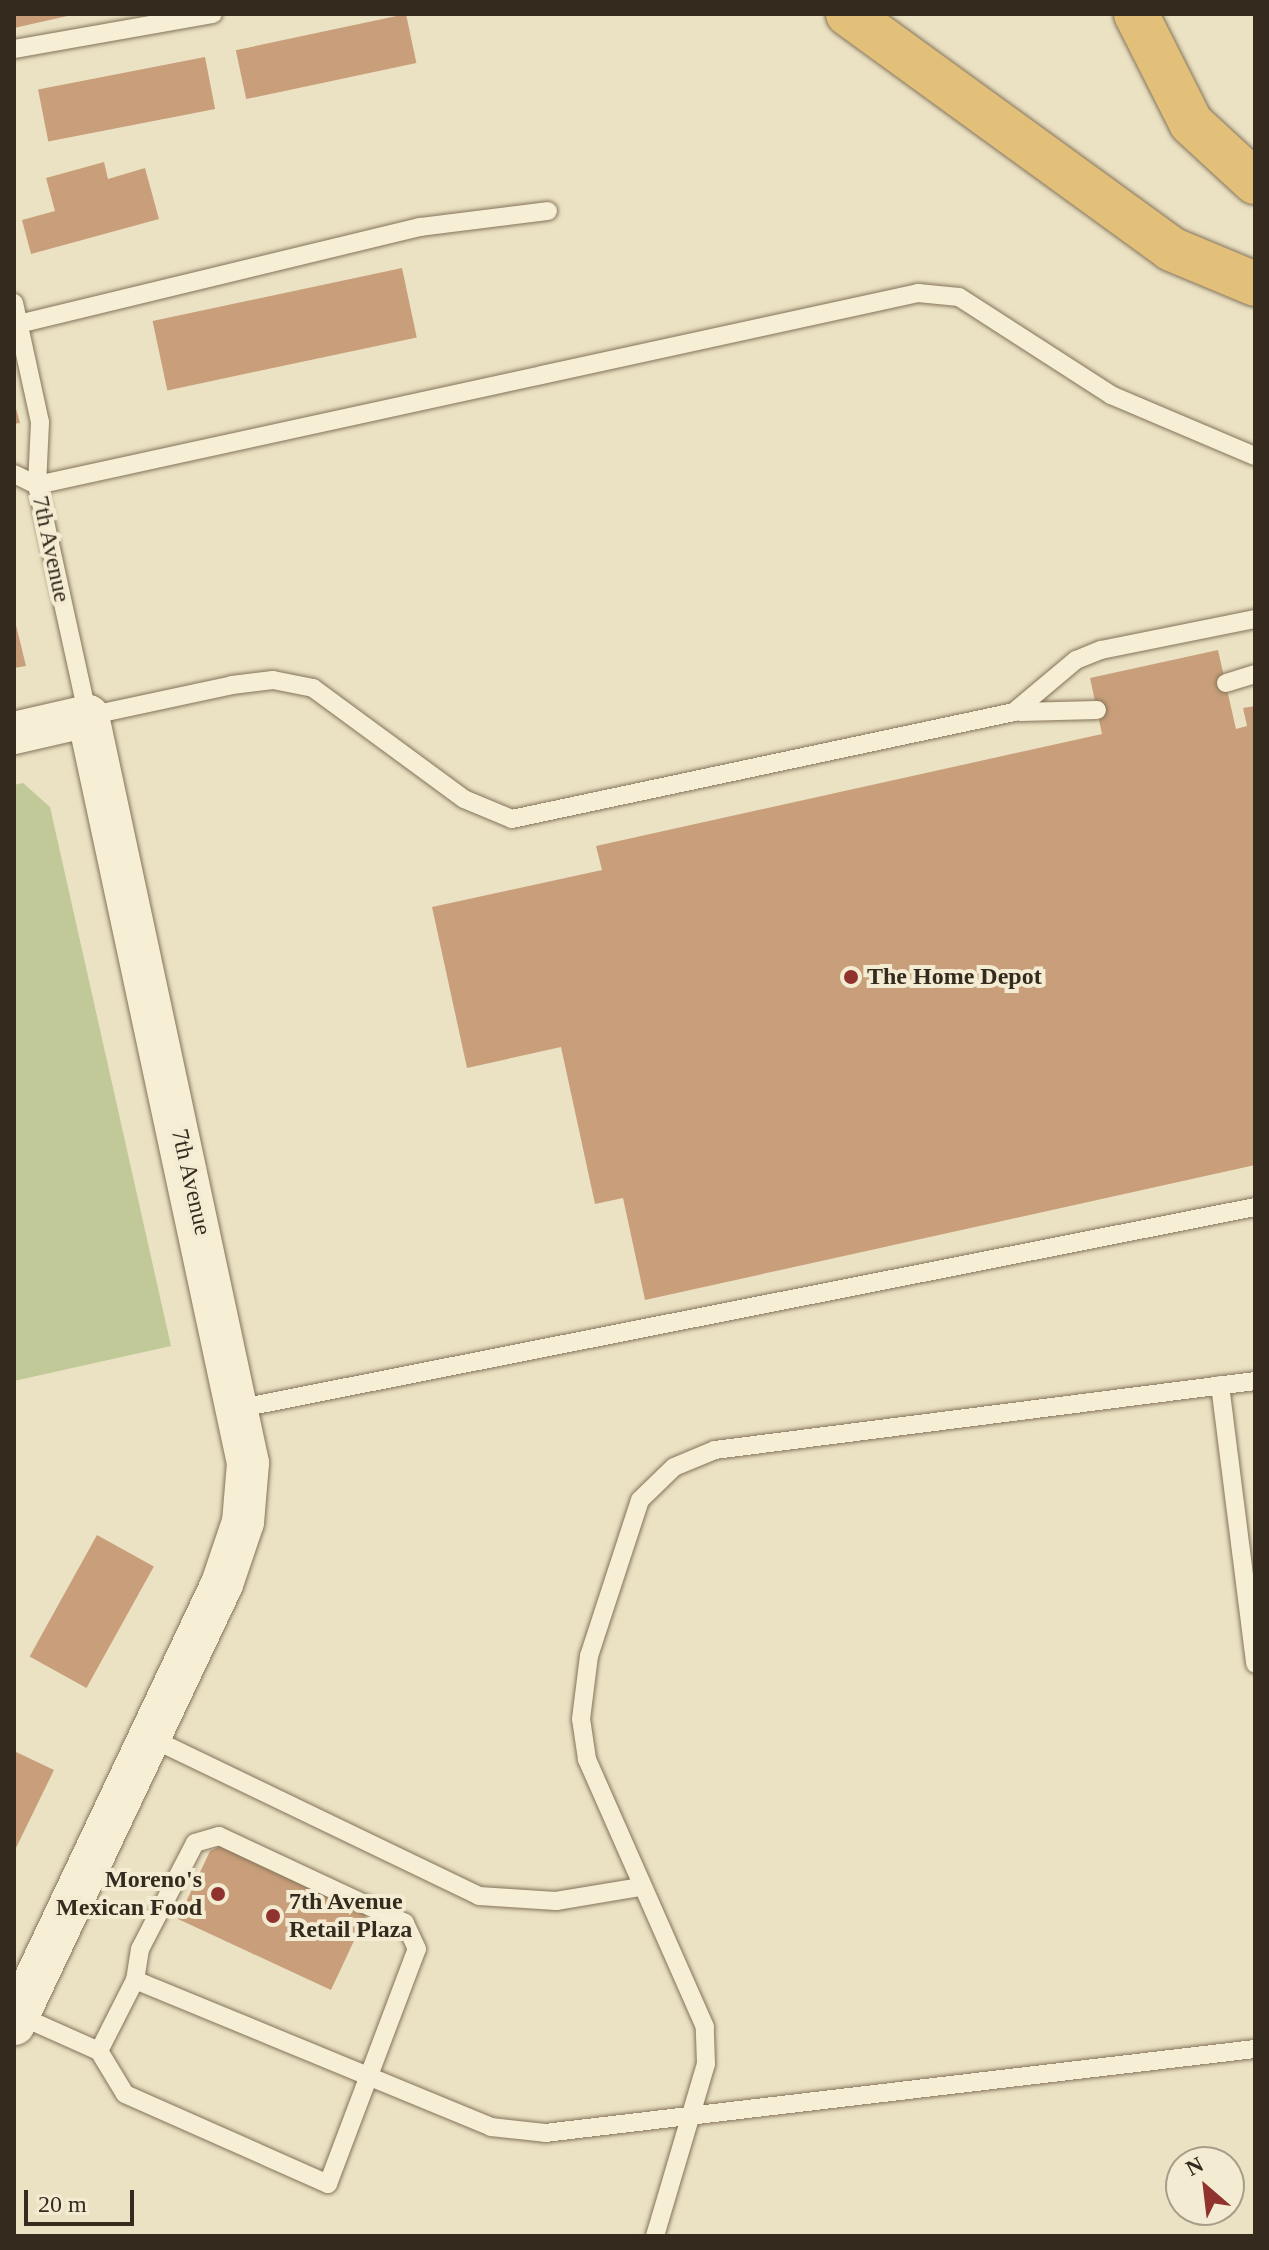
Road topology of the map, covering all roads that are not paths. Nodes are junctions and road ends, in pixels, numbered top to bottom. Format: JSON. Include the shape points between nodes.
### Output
{"nodes":[{"id":1,"x":213,"y":14,"type":"edge"},
{"id":2,"x":848,"y":14,"type":"edge"},
{"id":3,"x":1136,"y":14,"type":"edge"},
{"id":4,"x":14,"y":49,"type":"edge"},
{"id":5,"x":1255,"y":182,"type":"edge"},
{"id":6,"x":548,"y":211,"type":"dead end"},
{"id":7,"x":1255,"y":284,"type":"edge"},
{"id":8,"x":14,"y":303,"type":"edge"},
{"id":9,"x":19,"y":324,"type":"junction"},
{"id":10,"x":1255,"y":456,"type":"edge"},
{"id":11,"x":14,"y":474,"type":"edge"},
{"id":12,"x":37,"y":485,"type":"junction"},
{"id":13,"x":1255,"y":619,"type":"edge"},
{"id":14,"x":1255,"y":674,"type":"edge"},
{"id":15,"x":1226,"y":683,"type":"dead end"},
{"id":16,"x":1097,"y":710,"type":"dead end"},
{"id":17,"x":1014,"y":712,"type":"junction"},
{"id":18,"x":88,"y":716,"type":"junction"},
{"id":19,"x":14,"y":733,"type":"edge"},
{"id":20,"x":1255,"y":1207,"type":"edge"},
{"id":21,"x":1255,"y":1381,"type":"edge"},
{"id":22,"x":1220,"y":1385,"type":"junction"},
{"id":23,"x":241,"y":1408,"type":"junction"},
{"id":24,"x":1255,"y":1664,"type":"edge"},
{"id":25,"x":151,"y":1738,"type":"junction"},
{"id":26,"x":641,"y":1887,"type":"junction"},
{"id":27,"x":135,"y":1980,"type":"junction"},
{"id":28,"x":16,"y":2019,"type":"edge"},
{"id":29,"x":1255,"y":2049,"type":"edge"},
{"id":30,"x":99,"y":2051,"type":"junction"},
{"id":31,"x":371,"y":2078,"type":"junction"},
{"id":32,"x":691,"y":2117,"type":"junction"},
{"id":33,"x":655,"y":2236,"type":"edge"}],
"edges":[{"from":1,"to":4,"type":"lane"},
{"from":2,"to":7,"type":"highway","via":[[1171,249]]},
{"from":3,"to":5,"type":"highway","via":[[1191,123]]},
{"from":6,"to":9,"type":"lane","via":[[420,227]]},
{"from":8,"to":9,"type":"lane","name":"7th Avenue"},
{"from":9,"to":12,"type":"lane","name":"7th Avenue","via":[[40,422]]},
{"from":10,"to":12,"type":"lane","via":[[1111,395],[959,297],[918,293]]},
{"from":11,"to":12,"type":"lane"},
{"from":12,"to":18,"type":"lane","name":"7th Avenue"},
{"from":13,"to":17,"type":"lane","via":[[1101,650],[1076,660]]},
{"from":14,"to":15,"type":"lane"},
{"from":16,"to":17,"type":"lane"},
{"from":17,"to":18,"type":"lane","via":[[512,819],[464,799],[313,688],[273,680],[232,685]]},
{"from":18,"to":19,"type":"street"},
{"from":18,"to":23,"type":"street","name":"7th Avenue"},
{"from":20,"to":23,"type":"lane"},
{"from":21,"to":22,"type":"lane"},
{"from":22,"to":24,"type":"lane"},
{"from":22,"to":26,"type":"lane","via":[[715,1450],[674,1467],[640,1500],[589,1656],[581,1719],[587,1759]]},
{"from":23,"to":25,"type":"street","name":"7th Avenue","via":[[248,1463],[243,1522]]},
{"from":25,"to":26,"type":"lane","via":[[479,1896],[556,1901]]},
{"from":25,"to":28,"type":"street","name":"7th Avenue"},
{"from":26,"to":32,"type":"lane","via":[[705,2027],[706,2064]]},
{"from":27,"to":30,"type":"lane"},
{"from":27,"to":31,"type":"lane"},
{"from":27,"to":31,"type":"lane","via":[[140,1949],[195,1843],[219,1836],[405,1923],[417,1949]]},
{"from":28,"to":30,"type":"lane"},
{"from":29,"to":32,"type":"lane"},
{"from":30,"to":31,"type":"lane","via":[[125,2094],[328,2184]]},
{"from":31,"to":32,"type":"lane","via":[[491,2127],[545,2133]]},
{"from":32,"to":33,"type":"lane"}]}
